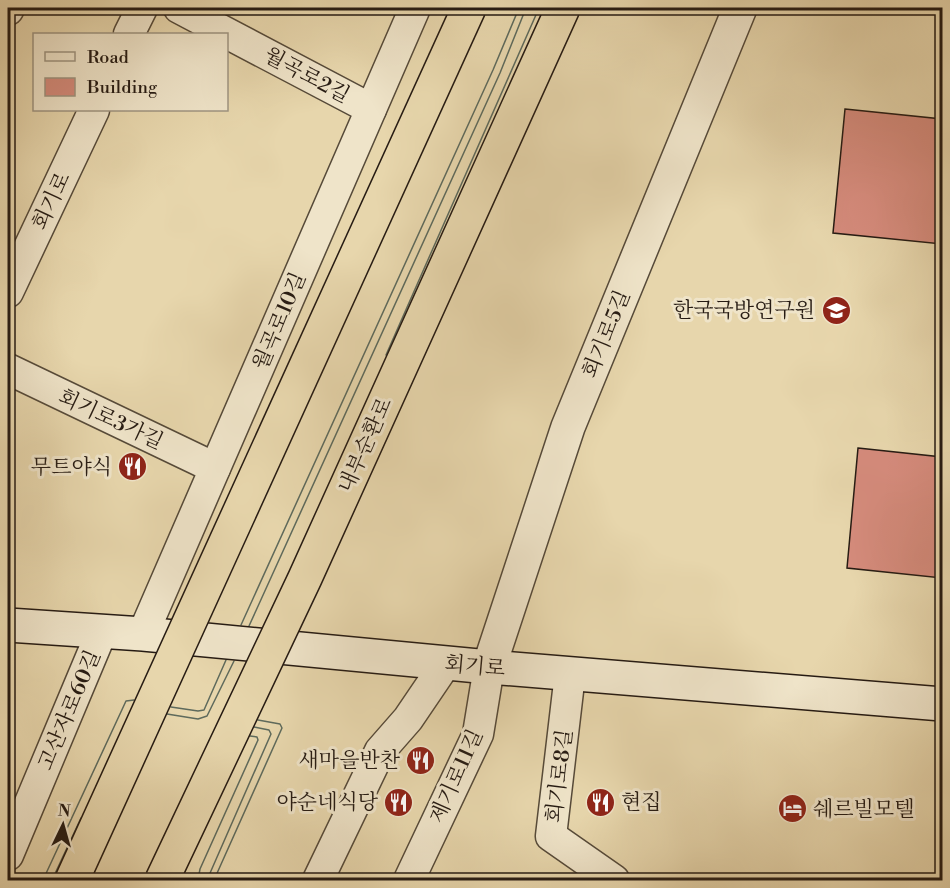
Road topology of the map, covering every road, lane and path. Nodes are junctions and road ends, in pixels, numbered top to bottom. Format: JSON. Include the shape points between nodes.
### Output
{"nodes":[{"id":1,"x":142,"y":8,"type":"edge"},
{"id":2,"x":178,"y":8,"type":"edge"},
{"id":3,"x":415,"y":8,"type":"edge"},
{"id":4,"x":469,"y":8,"type":"edge"},
{"id":5,"x":563,"y":8,"type":"edge"},
{"id":6,"x":740,"y":8,"type":"edge"},
{"id":7,"x":130,"y":33,"type":"edge"},
{"id":8,"x":226,"y":33,"type":"edge"},
{"id":9,"x":228,"y":34,"type":"edge"},
{"id":10,"x":371,"y":109,"type":"junction"},
{"id":11,"x":94,"y":111,"type":"edge"},
{"id":12,"x":8,"y":292,"type":"edge"},
{"id":13,"x":8,"y":369,"type":"edge"},
{"id":14,"x":215,"y":468,"type":"junction"},
{"id":15,"x":8,"y":625,"type":"edge"},
{"id":16,"x":102,"y":631,"type":"junction"},
{"id":17,"x":143,"y":634,"type":"junction"},
{"id":18,"x":446,"y":663,"type":"junction"},
{"id":19,"x":489,"y":667,"type":"junction"},
{"id":20,"x":570,"y":674,"type":"junction"},
{"id":21,"x":942,"y":704,"type":"edge"},
{"id":22,"x":8,"y":855,"type":"edge"},
{"id":23,"x":595,"y":875,"type":"edge"},
{"id":24,"x":72,"y":880,"type":"edge"},
{"id":25,"x":162,"y":880,"type":"edge"},
{"id":26,"x":318,"y":880,"type":"edge"},
{"id":27,"x":409,"y":880,"type":"edge"}],
"edges":[{"from":1,"to":7,"type":"street"},
{"from":2,"to":8,"type":"street","name":"월곡로2길"},
{"from":3,"to":10,"type":"street","name":"월곡로10길"},
{"from":4,"to":24,"type":"highway","bridge":true},
{"from":5,"to":25,"type":"highway","name":"내부순환로","bridge":true,"via":[[306,578]]},
{"from":6,"to":19,"type":"main road","name":"회기로5길","via":[[568,427]]},
{"from":9,"to":10,"type":"street","name":"월곡로2길"},
{"from":10,"to":14,"type":"street","name":"월곡로10길"},
{"from":11,"to":12,"type":"street","name":"회기로"},
{"from":13,"to":14,"type":"street","name":"회기로3가길"},
{"from":14,"to":17,"type":"street","name":"월곡로10길"},
{"from":15,"to":16,"type":"main road","name":"회기로"},
{"from":16,"to":17,"type":"main road","name":"회기로"},
{"from":16,"to":22,"type":"street","name":"고산자로60길"},
{"from":17,"to":18,"type":"main road","name":"회기로","bridge":true},
{"from":18,"to":19,"type":"main road","name":"회기로"},
{"from":18,"to":26,"type":"street","via":[[381,751]]},
{"from":19,"to":20,"type":"main road","name":"회기로"},
{"from":19,"to":27,"type":"street","name":"제기로11길","via":[[478,734]]},
{"from":20,"to":21,"type":"main road","name":"회기로"},
{"from":20,"to":23,"type":"street","name":"회기로8길","via":[[551,836]]}]}
